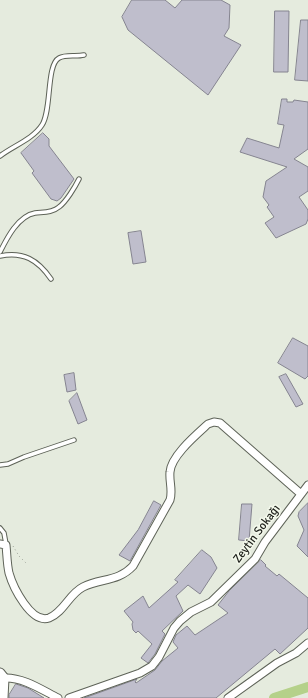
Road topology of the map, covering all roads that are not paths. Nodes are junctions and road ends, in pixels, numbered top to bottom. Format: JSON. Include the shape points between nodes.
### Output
{"nodes":[{"id":1,"x":84,"y":55,"type":"dead end"},
{"id":2,"x":0,"y":156,"type":"edge"},
{"id":3,"x":80,"y":179,"type":"dead end"},
{"id":4,"x":0,"y":252,"type":"edge"},
{"id":5,"x":0,"y":256,"type":"edge"},
{"id":6,"x":51,"y":279,"type":"dead end"},
{"id":7,"x":74,"y":440,"type":"dead end"},
{"id":8,"x":0,"y":466,"type":"edge"},
{"id":9,"x":308,"y":485,"type":"edge"},
{"id":10,"x":301,"y":494,"type":"junction"},
{"id":11,"x":0,"y":528,"type":"edge"},
{"id":12,"x":3,"y":545,"type":"edge"},
{"id":13,"x":308,"y":643,"type":"edge"},
{"id":14,"x":2,"y":676,"type":"edge"},
{"id":15,"x":3,"y":698,"type":"edge"},
{"id":16,"x":58,"y":698,"type":"edge"},
{"id":17,"x":69,"y":698,"type":"edge"},
{"id":18,"x":228,"y":698,"type":"edge"}],
"edges":[{"from":1,"to":2,"type":"lane","via":[[62,56],[55,62],[51,72],[44,122],[35,133]]},
{"from":3,"to":4,"type":"lane","via":[[60,207],[25,217]]},
{"from":5,"to":6,"type":"lane","via":[[22,255],[44,268]]},
{"from":7,"to":8,"type":"lane"},
{"from":9,"to":10,"type":"street","name":"Zeytin Sokağı"},
{"from":10,"to":12,"type":"street","via":[[220,423],[214,422],[208,424],[173,462],[169,504],[133,566],[114,579],[82,588],[49,618],[36,616],[14,585]]},
{"from":10,"to":17,"type":"street","name":"Zeytin Sokağı","via":[[255,559],[211,602],[180,621],[152,666],[140,673]]},
{"from":11,"to":12,"type":"lane","via":[[4,534]]},
{"from":13,"to":18,"type":"street"},
{"from":14,"to":15,"type":"street"},
{"from":14,"to":16,"type":"street","via":[[28,684]]}]}
